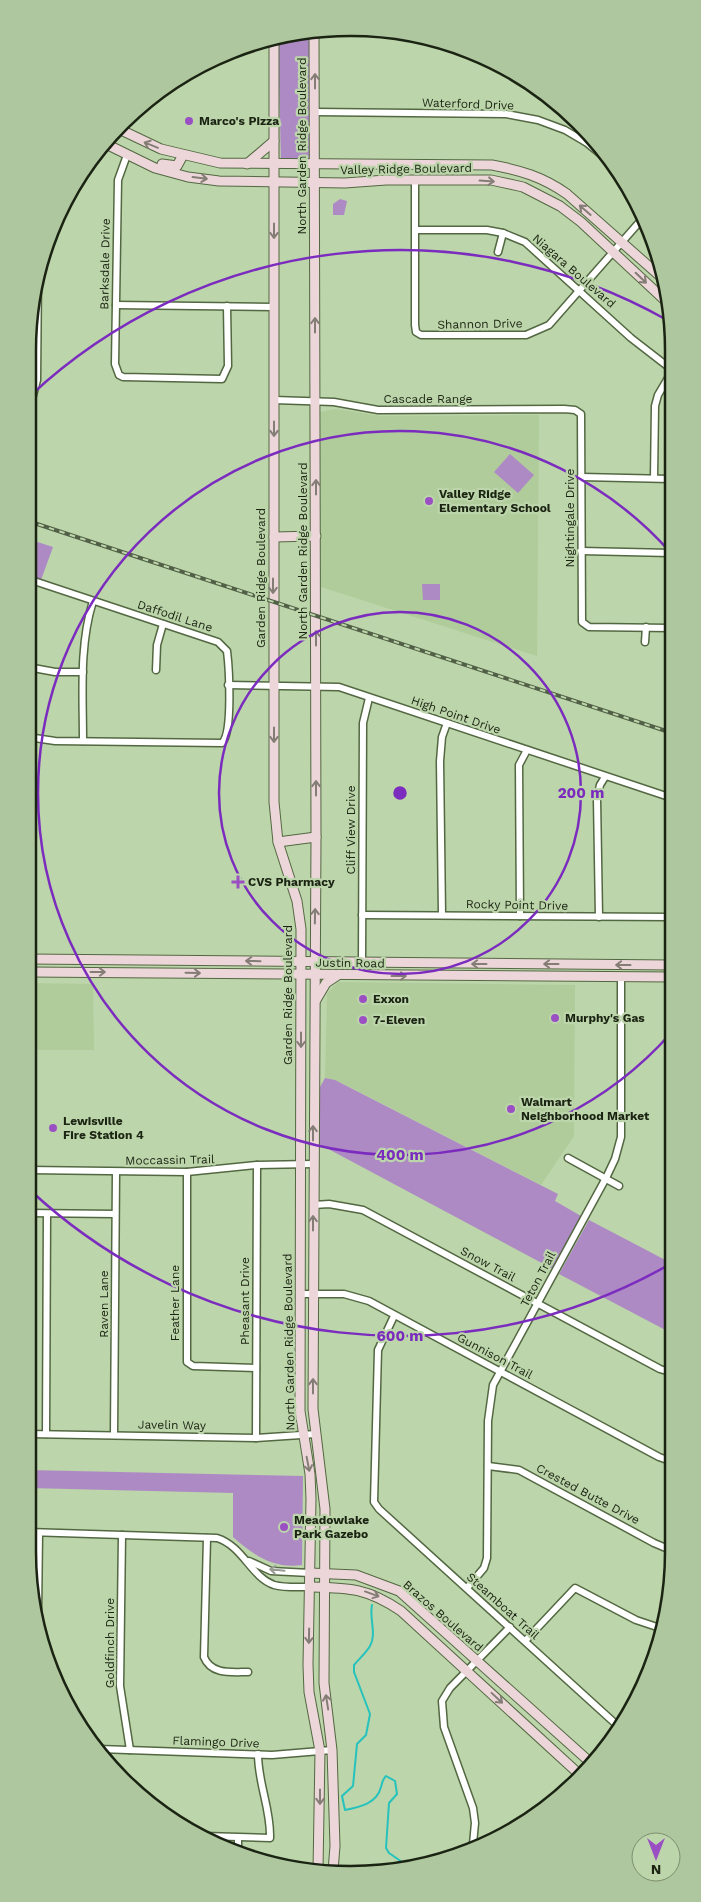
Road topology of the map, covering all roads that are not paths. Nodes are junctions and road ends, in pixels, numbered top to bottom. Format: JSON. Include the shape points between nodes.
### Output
{"nodes":[{"id":1,"x":314,"y":39,"type":"edge"},
{"id":2,"x":274,"y":46,"type":"edge"},
{"id":3,"x":315,"y":112,"type":"junction"},
{"id":4,"x":124,"y":132,"type":"edge"},
{"id":5,"x":274,"y":141,"type":"junction"},
{"id":6,"x":587,"y":143,"type":"edge"},
{"id":7,"x":111,"y":147,"type":"edge"},
{"id":8,"x":126,"y":155,"type":"junction"},
{"id":9,"x":183,"y":156,"type":"junction"},
{"id":10,"x":140,"y":161,"type":"junction"},
{"id":11,"x":248,"y":164,"type":"junction"},
{"id":12,"x":274,"y":164,"type":"junction"},
{"id":13,"x":315,"y":164,"type":"junction"},
{"id":14,"x":415,"y":165,"type":"junction"},
{"id":15,"x":415,"y":179,"type":"junction"},
{"id":16,"x":274,"y":182,"type":"junction"},
{"id":17,"x":315,"y":183,"type":"junction"},
{"id":18,"x":638,"y":224,"type":"edge"},
{"id":19,"x":416,"y":230,"type":"junction"},
{"id":20,"x":502,"y":233,"type":"junction"},
{"id":21,"x":622,"y":242,"type":"junction"},
{"id":22,"x":498,"y":252,"type":"dead end"},
{"id":23,"x":613,"y":252,"type":"junction"},
{"id":24,"x":655,"y":271,"type":"edge"},
{"id":25,"x":580,"y":290,"type":"junction"},
{"id":26,"x":660,"y":296,"type":"edge"},
{"id":27,"x":116,"y":304,"type":"junction"},
{"id":28,"x":227,"y":306,"type":"junction"},
{"id":29,"x":274,"y":307,"type":"junction"},
{"id":30,"x":38,"y":325,"type":"edge"},
{"id":31,"x":665,"y":364,"type":"edge"},
{"id":32,"x":665,"y":383,"type":"edge"},
{"id":33,"x":36,"y":384,"type":"edge"},
{"id":34,"x":274,"y":400,"type":"junction"},
{"id":35,"x":315,"y":401,"type":"junction"},
{"id":36,"x":582,"y":414,"type":"joint"},
{"id":37,"x":581,"y":477,"type":"junction"},
{"id":38,"x":654,"y":478,"type":"junction"},
{"id":39,"x":665,"y":479,"type":"edge"},
{"id":40,"x":316,"y":536,"type":"junction"},
{"id":41,"x":274,"y":537,"type":"junction"},
{"id":42,"x":581,"y":551,"type":"junction"},
{"id":43,"x":665,"y":553,"type":"edge"},
{"id":44,"x":36,"y":583,"type":"edge"},
{"id":45,"x":93,"y":601,"type":"junction"},
{"id":46,"x":163,"y":624,"type":"junction"},
{"id":47,"x":646,"y":627,"type":"junction"},
{"id":48,"x":665,"y":628,"type":"edge"},
{"id":49,"x":645,"y":642,"type":"dead end"},
{"id":50,"x":36,"y":668,"type":"edge"},
{"id":51,"x":156,"y":670,"type":"dead end"},
{"id":52,"x":83,"y":672,"type":"junction"},
{"id":53,"x":228,"y":685,"type":"junction"},
{"id":54,"x":274,"y":686,"type":"junction"},
{"id":55,"x":316,"y":686,"type":"junction"},
{"id":56,"x":369,"y":698,"type":"junction"},
{"id":57,"x":447,"y":723,"type":"junction"},
{"id":58,"x":36,"y":738,"type":"edge"},
{"id":59,"x":84,"y":741,"type":"junction"},
{"id":60,"x":527,"y":750,"type":"junction"},
{"id":61,"x":606,"y":777,"type":"junction"},
{"id":62,"x":665,"y":796,"type":"edge"},
{"id":63,"x":316,"y":837,"type":"junction"},
{"id":64,"x":278,"y":842,"type":"junction"},
{"id":65,"x":362,"y":915,"type":"junction"},
{"id":66,"x":442,"y":915,"type":"junction"},
{"id":67,"x":520,"y":916,"type":"junction"},
{"id":68,"x":599,"y":916,"type":"junction"},
{"id":69,"x":665,"y":917,"type":"edge"},
{"id":70,"x":36,"y":959,"type":"edge"},
{"id":71,"x":58,"y":959,"type":"junction"},
{"id":72,"x":169,"y":959,"type":"junction"},
{"id":73,"x":301,"y":962,"type":"junction"},
{"id":74,"x":315,"y":962,"type":"junction"},
{"id":75,"x":362,"y":963,"type":"junction"},
{"id":76,"x":528,"y":964,"type":"junction"},
{"id":77,"x":665,"y":965,"type":"edge"},
{"id":78,"x":36,"y":972,"type":"edge"},
{"id":79,"x":58,"y":972,"type":"junction"},
{"id":80,"x":171,"y":972,"type":"junction"},
{"id":81,"x":301,"y":975,"type":"junction"},
{"id":82,"x":315,"y":975,"type":"junction"},
{"id":83,"x":338,"y":975,"type":"junction"},
{"id":84,"x":528,"y":977,"type":"junction"},
{"id":85,"x":621,"y":977,"type":"junction"},
{"id":86,"x":665,"y":977,"type":"edge"},
{"id":87,"x":314,"y":1010,"type":"junction"},
{"id":88,"x":313,"y":1103,"type":"junction"},
{"id":89,"x":300,"y":1107,"type":"junction"},
{"id":90,"x":568,"y":1158,"type":"dead end"},
{"id":91,"x":300,"y":1164,"type":"junction"},
{"id":92,"x":314,"y":1164,"type":"junction"},
{"id":93,"x":257,"y":1165,"type":"junction"},
{"id":94,"x":36,"y":1170,"type":"edge"},
{"id":95,"x":116,"y":1172,"type":"junction"},
{"id":96,"x":187,"y":1172,"type":"junction"},
{"id":97,"x":606,"y":1178,"type":"junction"},
{"id":98,"x":619,"y":1186,"type":"dead end"},
{"id":99,"x":314,"y":1205,"type":"junction"},
{"id":100,"x":36,"y":1213,"type":"edge"},
{"id":101,"x":47,"y":1214,"type":"junction"},
{"id":102,"x":116,"y":1214,"type":"junction"},
{"id":103,"x":300,"y":1294,"type":"junction"},
{"id":104,"x":313,"y":1294,"type":"junction"},
{"id":105,"x":538,"y":1304,"type":"junction"},
{"id":106,"x":394,"y":1316,"type":"junction"},
{"id":107,"x":256,"y":1368,"type":"junction"},
{"id":108,"x":665,"y":1371,"type":"edge"},
{"id":109,"x":500,"y":1372,"type":"junction"},
{"id":110,"x":36,"y":1434,"type":"edge"},
{"id":111,"x":46,"y":1434,"type":"junction"},
{"id":112,"x":316,"y":1434,"type":"junction"},
{"id":113,"x":114,"y":1435,"type":"junction"},
{"id":114,"x":302,"y":1436,"type":"junction"},
{"id":115,"x":256,"y":1438,"type":"junction"},
{"id":116,"x":665,"y":1459,"type":"edge"},
{"id":117,"x":488,"y":1466,"type":"junction"},
{"id":118,"x":36,"y":1533,"type":"edge"},
{"id":119,"x":39,"y":1533,"type":"junction"},
{"id":120,"x":122,"y":1535,"type":"junction"},
{"id":121,"x":207,"y":1538,"type":"junction"},
{"id":122,"x":665,"y":1547,"type":"edge"},
{"id":123,"x":246,"y":1559,"type":"junction"},
{"id":124,"x":310,"y":1573,"type":"junction"},
{"id":125,"x":324,"y":1573,"type":"junction"},
{"id":126,"x":38,"y":1586,"type":"edge"},
{"id":127,"x":310,"y":1587,"type":"junction"},
{"id":128,"x":324,"y":1588,"type":"junction"},
{"id":129,"x":467,"y":1588,"type":"junction"},
{"id":130,"x":510,"y":1627,"type":"junction"},
{"id":131,"x":656,"y":1627,"type":"edge"},
{"id":132,"x":525,"y":1641,"type":"junction"},
{"id":133,"x":477,"y":1662,"type":"junction"},
{"id":134,"x":467,"y":1671,"type":"junction"},
{"id":135,"x":248,"y":1672,"type":"dead end"},
{"id":136,"x":614,"y":1723,"type":"edge"},
{"id":137,"x":106,"y":1749,"type":"edge"},
{"id":138,"x":130,"y":1750,"type":"junction"},
{"id":139,"x":332,"y":1750,"type":"junction"},
{"id":140,"x":320,"y":1751,"type":"junction"},
{"id":141,"x":258,"y":1754,"type":"junction"},
{"id":142,"x":580,"y":1754,"type":"junction"},
{"id":143,"x":587,"y":1759,"type":"edge"},
{"id":144,"x":570,"y":1766,"type":"junction"},
{"id":145,"x":576,"y":1771,"type":"edge"},
{"id":146,"x":220,"y":1837,"type":"edge"},
{"id":147,"x":238,"y":1838,"type":"junction"},
{"id":148,"x":473,"y":1841,"type":"edge"},
{"id":149,"x":238,"y":1845,"type":"edge"},
{"id":150,"x":319,"y":1864,"type":"edge"},
{"id":151,"x":333,"y":1865,"type":"edge"}],
"edges":[{"from":3,"to":1,"type":"main road","name":"North Garden Ridge Boulevard","one_way":true},
{"from":2,"to":5,"type":"main road","name":"Garden Ridge Boulevard"},
{"from":3,"to":6,"type":"street","name":"Waterford Drive","via":[[506,114],[538,120]]},
{"from":3,"to":13,"type":"main road","name":"North Garden Ridge Boulevard"},
{"from":9,"to":4,"type":"main road","name":"Valley Ridge Boulevard","one_way":true},
{"from":5,"to":11,"type":"main road"},
{"from":5,"to":12,"type":"main road","name":"Garden Ridge Boulevard"},
{"from":7,"to":8,"type":"main road","name":"Valley Ridge Boulevard"},
{"from":8,"to":10,"type":"main road","name":"Valley Ridge Boulevard"},
{"from":8,"to":27,"type":"street","name":"Barksdale Drive","via":[[118,180]]},
{"from":9,"to":10,"type":"main road","via":[[180,164],[174,167],[151,160]]},
{"from":9,"to":11,"type":"main road","name":"Valley Ridge Boulevard"},
{"from":10,"to":16,"type":"main road","name":"Valley Ridge Boulevard","one_way":true,"via":[[188,177]]},
{"from":11,"to":12,"type":"main road","name":"Valley Ridge Boulevard"},
{"from":12,"to":13,"type":"main road","name":"Valley Ridge Boulevard"},
{"from":12,"to":16,"type":"main road","name":"Garden Ridge Boulevard"},
{"from":13,"to":14,"type":"main road","name":"Valley Ridge Boulevard"},
{"from":13,"to":17,"type":"main road","name":"North Garden Ridge Boulevard"},
{"from":14,"to":15,"type":"main road"},
{"from":21,"to":14,"type":"main road","name":"Valley Ridge Boulevard","one_way":true,"via":[[567,194],[525,171],[492,165]]},
{"from":15,"to":17,"type":"main road","name":"Valley Ridge Boulevard"},
{"from":15,"to":19,"type":"street"},
{"from":15,"to":23,"type":"main road","name":"Valley Ridge Boulevard","one_way":true,"via":[[491,180],[524,187],[560,206]]},
{"from":16,"to":17,"type":"main road","name":"Valley Ridge Boulevard"},
{"from":16,"to":29,"type":"main road","name":"Garden Ridge Boulevard","one_way":true},
{"from":35,"to":17,"type":"main road","name":"North Garden Ridge Boulevard","one_way":true},
{"from":18,"to":21,"type":"street","name":"Shannon Drive"},
{"from":19,"to":20,"type":"street","name":"Niagara Boulevard"},
{"from":19,"to":25,"type":"street","name":"Shannon Drive","via":[[416,332],[421,335],[534,333],[549,325]]},
{"from":20,"to":22,"type":"street"},
{"from":20,"to":25,"type":"street","name":"Niagara Boulevard","via":[[525,242]]},
{"from":21,"to":23,"type":"street","name":"Shannon Drive"},
{"from":21,"to":24,"type":"main road","name":"Valley Ridge Boulevard"},
{"from":23,"to":25,"type":"street","name":"Shannon Drive"},
{"from":23,"to":26,"type":"main road","name":"Valley Ridge Boulevard","one_way":true},
{"from":25,"to":31,"type":"street","name":"Niagara Boulevard","via":[[631,338]]},
{"from":27,"to":28,"type":"street"},
{"from":27,"to":28,"type":"street","name":"Barksdale Drive","via":[[115,364],[118,373],[124,377],[224,378],[228,366]]},
{"from":28,"to":29,"type":"street"},
{"from":29,"to":34,"type":"main road","name":"Garden Ridge Boulevard"},
{"from":30,"to":33,"type":"street"},
{"from":32,"to":38,"type":"street","via":[[655,406]]},
{"from":34,"to":35,"type":"street","name":"Cascade Range"},
{"from":34,"to":41,"type":"main road","name":"Garden Ridge Boulevard","one_way":true},
{"from":35,"to":36,"type":"street","name":"Cascade Range","via":[[378,410],[564,409]]},
{"from":40,"to":35,"type":"main road","name":"North Garden Ridge Boulevard","one_way":true},
{"from":36,"to":37,"type":"street","name":"Nightingale Drive"},
{"from":37,"to":38,"type":"street"},
{"from":37,"to":42,"type":"street","name":"Nightingale Drive"},
{"from":38,"to":39,"type":"street"},
{"from":40,"to":41,"type":"main road"},
{"from":55,"to":40,"type":"main road","name":"North Garden Ridge Boulevard","one_way":true},
{"from":41,"to":54,"type":"main road","name":"Garden Ridge Boulevard","one_way":true},
{"from":42,"to":43,"type":"street"},
{"from":42,"to":47,"type":"street","name":"Nightingale Drive","via":[[582,622],[589,627]]},
{"from":44,"to":45,"type":"street","name":"Daffodil Lane"},
{"from":45,"to":46,"type":"street","name":"Daffodil Lane"},
{"from":45,"to":52,"type":"street","via":[[86,623]]},
{"from":46,"to":51,"type":"street","via":[[157,645]]},
{"from":46,"to":53,"type":"street","name":"Daffodil Lane","via":[[223,645],[227,656]]},
{"from":47,"to":48,"type":"street"},
{"from":47,"to":49,"type":"street"},
{"from":50,"to":52,"type":"street"},
{"from":52,"to":59,"type":"street"},
{"from":53,"to":54,"type":"street","name":"High Point Drive"},
{"from":53,"to":59,"type":"street","name":"Daffodil Lane","via":[[226,740],[222,743]]},
{"from":54,"to":55,"type":"street","name":"High Point Drive"},
{"from":54,"to":64,"type":"main road","name":"Garden Ridge Boulevard","one_way":true,"via":[[274,802]]},
{"from":55,"to":56,"type":"street","name":"High Point Drive","via":[[339,687]]},
{"from":63,"to":55,"type":"main road","name":"North Garden Ridge Boulevard","one_way":true},
{"from":56,"to":57,"type":"street","name":"High Point Drive"},
{"from":56,"to":65,"type":"street","name":"Cliff View Drive","via":[[363,723]]},
{"from":57,"to":60,"type":"street","name":"High Point Drive"},
{"from":57,"to":66,"type":"street","via":[[440,761]]},
{"from":58,"to":59,"type":"street"},
{"from":60,"to":61,"type":"street","name":"High Point Drive"},
{"from":60,"to":67,"type":"street","via":[[519,765]]},
{"from":61,"to":62,"type":"street","name":"High Point Drive"},
{"from":61,"to":68,"type":"street","via":[[600,785],[597,799]]},
{"from":63,"to":64,"type":"main road"},
{"from":74,"to":63,"type":"main road","name":"North Garden Ridge Boulevard","one_way":true},
{"from":64,"to":73,"type":"main road","name":"Garden Ridge Boulevard","via":[[299,910]]},
{"from":65,"to":66,"type":"street","name":"Rocky Point Drive"},
{"from":65,"to":75,"type":"street","name":"Cliff View Drive"},
{"from":66,"to":67,"type":"street","name":"Rocky Point Drive"},
{"from":67,"to":68,"type":"street","name":"Rocky Point Drive"},
{"from":68,"to":69,"type":"street","name":"Rocky Point Drive"},
{"from":70,"to":71,"type":"main road","name":"Justin Road"},
{"from":71,"to":72,"type":"main road","name":"Justin Road"},
{"from":71,"to":79,"type":"main road"},
{"from":73,"to":72,"type":"main road","name":"Justin Road","one_way":true},
{"from":72,"to":80,"type":"main road"},
{"from":73,"to":74,"type":"main road","name":"Justin Road"},
{"from":73,"to":81,"type":"main road","name":"Garden Ridge Boulevard"},
{"from":74,"to":75,"type":"main road","name":"Justin Road"},
{"from":74,"to":82,"type":"main road","name":"North Garden Ridge Boulevard"},
{"from":76,"to":75,"type":"main road","name":"Justin Road","one_way":true},
{"from":77,"to":76,"type":"main road","name":"Justin Road","one_way":true},
{"from":76,"to":84,"type":"main road"},
{"from":78,"to":79,"type":"main road","name":"Justin Road"},
{"from":79,"to":80,"type":"main road","name":"Justin Road","one_way":true},
{"from":80,"to":81,"type":"main road","name":"Justin Road","one_way":true},
{"from":81,"to":82,"type":"main road","name":"Justin Road"},
{"from":81,"to":89,"type":"main road","name":"Garden Ridge Boulevard","one_way":true},
{"from":82,"to":83,"type":"main road","name":"Justin Road"},
{"from":82,"to":87,"type":"main road","name":"North Garden Ridge Boulevard"},
{"from":83,"to":84,"type":"main road","name":"Justin Road","one_way":true},
{"from":83,"to":87,"type":"main road","via":[[322,988]]},
{"from":84,"to":85,"type":"main road","name":"Justin Road"},
{"from":85,"to":86,"type":"main road","name":"Justin Road"},
{"from":85,"to":97,"type":"street","name":"Teton Trail","via":[[621,1138],[616,1159]]},
{"from":87,"to":88,"type":"main road","name":"North Garden Ridge Boulevard"},
{"from":88,"to":89,"type":"main road"},
{"from":92,"to":88,"type":"main road","one_way":true},
{"from":89,"to":91,"type":"main road","name":"North Garden Ridge Boulevard"},
{"from":90,"to":97,"type":"street"},
{"from":91,"to":92,"type":"street","name":"Moccassin Trail"},
{"from":91,"to":93,"type":"street","name":"Moccassin Trail"},
{"from":91,"to":103,"type":"main road","name":"North Garden Ridge Boulevard"},
{"from":92,"to":99,"type":"main road"},
{"from":93,"to":96,"type":"street","name":"Moccassin Trail"},
{"from":93,"to":107,"type":"street","name":"Pheasant Drive"},
{"from":94,"to":95,"type":"street","name":"Moccassin Trail"},
{"from":95,"to":96,"type":"street","name":"Moccassin Trail"},
{"from":95,"to":102,"type":"street","name":"Raven Lane"},
{"from":96,"to":107,"type":"street","name":"Feather Lane","via":[[187,1362],[193,1366]]},
{"from":97,"to":98,"type":"street"},
{"from":97,"to":105,"type":"street","name":"Teton Trail"},
{"from":104,"to":99,"type":"main road","one_way":true},
{"from":99,"to":105,"type":"street","name":"Snow Trail","via":[[329,1204],[362,1210]]},
{"from":100,"to":101,"type":"street"},
{"from":101,"to":102,"type":"street"},
{"from":101,"to":111,"type":"street"},
{"from":102,"to":113,"type":"street","name":"Raven Lane"},
{"from":103,"to":104,"type":"street","name":"Gunnison Trail"},
{"from":103,"to":114,"type":"main road","name":"North Garden Ridge Boulevard"},
{"from":104,"to":106,"type":"street","name":"Gunnison Trail","via":[[352,1296],[369,1301]]},
{"from":112,"to":104,"type":"main road","one_way":true},
{"from":105,"to":108,"type":"street","name":"Snow Trail"},
{"from":105,"to":109,"type":"street","name":"Teton Trail"},
{"from":106,"to":109,"type":"street","name":"Gunnison Trail"},
{"from":106,"to":129,"type":"street","name":"Steamboat Trail","via":[[378,1350],[374,1502]]},
{"from":107,"to":115,"type":"street","name":"Pheasant Drive"},
{"from":109,"to":116,"type":"street","name":"Gunnison Trail"},
{"from":109,"to":117,"type":"street","name":"Teton Trail","via":[[489,1403]]},
{"from":110,"to":111,"type":"street","name":"Javelin Way"},
{"from":111,"to":113,"type":"street","name":"Javelin Way"},
{"from":112,"to":114,"type":"street","name":"Javelin Way"},
{"from":112,"to":125,"type":"main road","via":[[325,1509]]},
{"from":113,"to":115,"type":"street","name":"Javelin Way"},
{"from":114,"to":115,"type":"street","name":"Javelin Way"},
{"from":114,"to":124,"type":"main road","name":"North Garden Ridge Boulevard","one_way":true,"via":[[310,1482]]},
{"from":117,"to":122,"type":"street","name":"Crested Butte Drive","via":[[519,1470]]},
{"from":117,"to":129,"type":"street","name":"Teton Trail","via":[[487,1558],[484,1568]]},
{"from":118,"to":119,"type":"street","name":"Brazos Boulevard"},
{"from":119,"to":120,"type":"street","name":"Brazos Boulevard"},
{"from":119,"to":126,"type":"street"},
{"from":120,"to":121,"type":"street","name":"Brazos Boulevard"},
{"from":120,"to":138,"type":"street","name":"Goldfinch Drive","via":[[120,1686]]},
{"from":121,"to":123,"type":"street","name":"Brazos Boulevard","via":[[226,1542]]},
{"from":121,"to":135,"type":"street","via":[[204,1656],[207,1663],[218,1670]]},
{"from":124,"to":123,"type":"street","name":"Brazos Boulevard","one_way":true,"via":[[271,1571]]},
{"from":123,"to":127,"type":"street","name":"Brazos Boulevard","via":[[261,1576],[275,1585]]},
{"from":124,"to":125,"type":"main road","name":"Brazos Boulevard"},
{"from":124,"to":127,"type":"main road","name":"North Garden Ridge Boulevard"},
{"from":125,"to":128,"type":"main road"},
{"from":125,"to":133,"type":"main road","name":"Brazos Boulevard","via":[[356,1575],[398,1591]]},
{"from":127,"to":128,"type":"main road","name":"Brazos Boulevard"},
{"from":127,"to":140,"type":"main road","name":"North Garden Ridge Boulevard","one_way":true,"via":[[309,1692]]},
{"from":128,"to":134,"type":"main road","name":"Brazos Boulevard","one_way":true,"via":[[360,1590],[381,1598],[401,1611]]},
{"from":139,"to":128,"type":"main road","one_way":true,"via":[[324,1683]]},
{"from":129,"to":130,"type":"street","name":"Steamboat Trail"},
{"from":130,"to":132,"type":"street","name":"Steamboat Trail"},
{"from":130,"to":133,"type":"street"},
{"from":131,"to":132,"type":"street","via":[[636,1620],[575,1588]]},
{"from":132,"to":136,"type":"street","name":"Steamboat Trail"},
{"from":133,"to":134,"type":"street"},
{"from":133,"to":142,"type":"main road","name":"Brazos Boulevard"},
{"from":134,"to":144,"type":"main road","name":"Brazos Boulevard","one_way":true},
{"from":134,"to":148,"type":"street","via":[[445,1695],[441,1706],[446,1735],[472,1801]]},
{"from":137,"to":138,"type":"street","name":"Flamingo Drive"},
{"from":138,"to":141,"type":"street","name":"Flamingo Drive"},
{"from":139,"to":140,"type":"street","name":"Flamingo Drive"},
{"from":139,"to":151,"type":"main road"},
{"from":140,"to":141,"type":"street","name":"Flamingo Drive"},
{"from":140,"to":150,"type":"main road","name":"North Garden Ridge Boulevard","one_way":true},
{"from":141,"to":147,"type":"street","via":[[258,1772],[270,1816],[270,1838]]},
{"from":142,"to":143,"type":"main road","name":"Brazos Boulevard"},
{"from":142,"to":144,"type":"main road"},
{"from":144,"to":145,"type":"main road","name":"Brazos Boulevard"},
{"from":146,"to":147,"type":"street"},
{"from":147,"to":149,"type":"street"}]}
